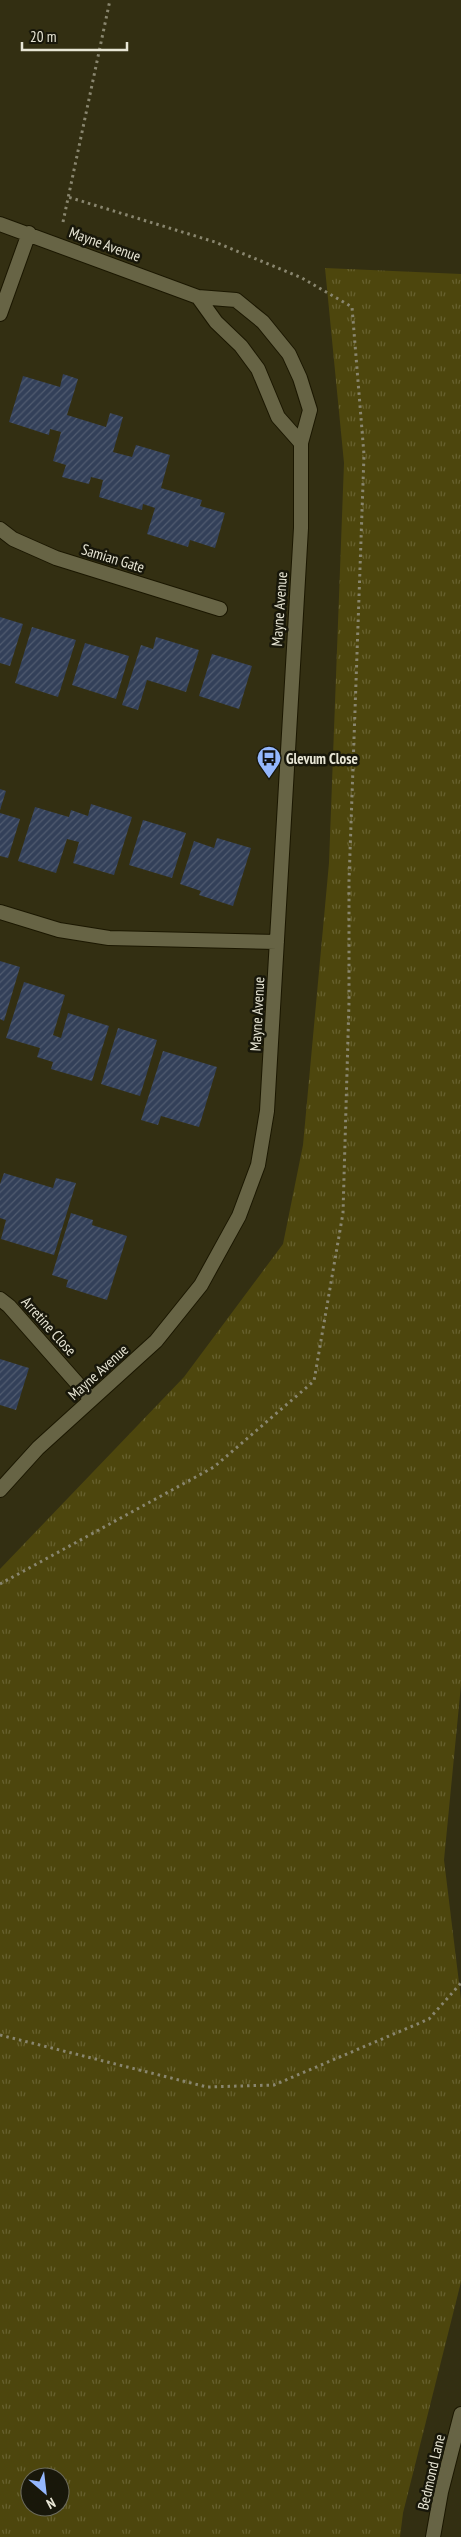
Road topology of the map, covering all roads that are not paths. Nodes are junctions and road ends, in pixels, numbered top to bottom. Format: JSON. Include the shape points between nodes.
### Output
{"nodes":[{"id":1,"x":0,"y":224,"type":"edge"},
{"id":2,"x":29,"y":234,"type":"junction"},
{"id":3,"x":198,"y":296,"type":"junction"},
{"id":4,"x":0,"y":314,"type":"edge"},
{"id":5,"x":301,"y":443,"type":"junction"},
{"id":6,"x":0,"y":530,"type":"edge"},
{"id":7,"x":220,"y":609,"type":"dead end"},
{"id":8,"x":0,"y":912,"type":"edge"},
{"id":9,"x":277,"y":942,"type":"junction"},
{"id":10,"x":0,"y":1299,"type":"edge"},
{"id":11,"x":91,"y":1399,"type":"junction"},
{"id":12,"x":0,"y":1490,"type":"edge"},
{"id":13,"x":461,"y":2414,"type":"edge"},
{"id":14,"x":434,"y":2537,"type":"edge"}],
"edges":[{"from":1,"to":2,"type":"street","name":"Mayne Avenue"},
{"from":2,"to":3,"type":"street","name":"Mayne Avenue"},
{"from":2,"to":4,"type":"street"},
{"from":3,"to":5,"type":"street","via":[[216,322],[241,346],[258,369],[278,417]]},
{"from":3,"to":5,"type":"street","name":"Mayne Avenue","via":[[236,300],[263,322],[289,354],[310,410]]},
{"from":5,"to":9,"type":"street","name":"Mayne Avenue","via":[[300,528]]},
{"from":6,"to":7,"type":"street","name":"Samian Gate","via":[[56,558]]},
{"from":8,"to":9,"type":"street","via":[[58,930],[109,938]]},
{"from":9,"to":11,"type":"street","name":"Mayne Avenue","via":[[267,1111],[258,1166],[239,1216],[201,1285],[156,1341]]},
{"from":10,"to":11,"type":"street","name":"Arretine Close"},
{"from":11,"to":12,"type":"street","name":"Mayne Avenue","via":[[38,1448]]},
{"from":13,"to":14,"type":"street","name":"Bedmond Lane","via":[[441,2492]]}]}
